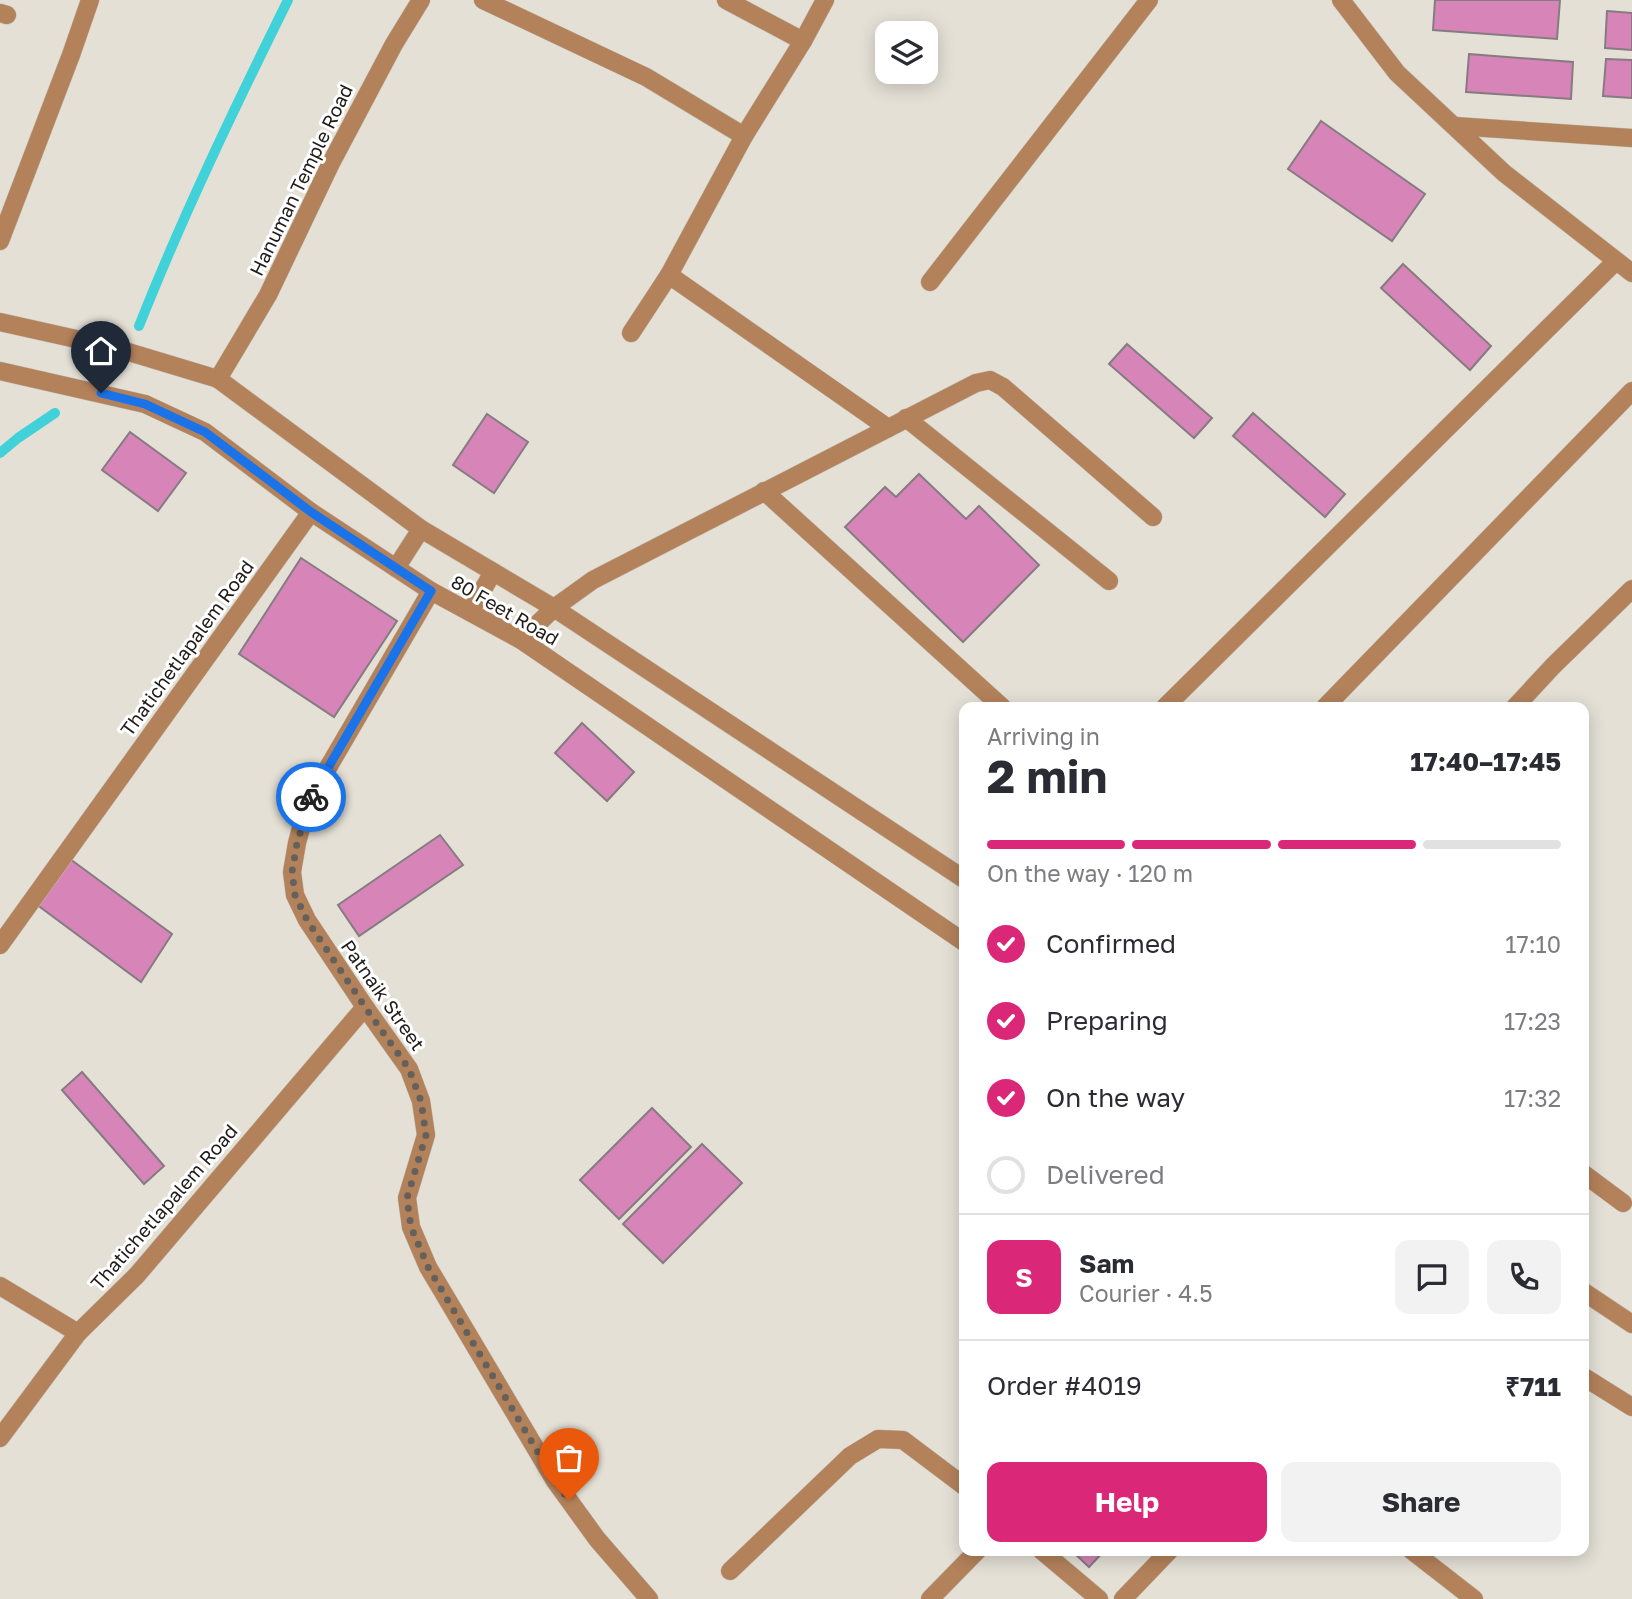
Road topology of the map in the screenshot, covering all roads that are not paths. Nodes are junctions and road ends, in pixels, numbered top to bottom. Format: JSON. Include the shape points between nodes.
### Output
{"nodes":[{"id":1,"x":90,"y":0,"type":"edge"},
{"id":2,"x":421,"y":0,"type":"edge"},
{"id":3,"x":483,"y":0,"type":"edge"},
{"id":4,"x":726,"y":0,"type":"edge"},
{"id":5,"x":825,"y":0,"type":"edge"},
{"id":6,"x":1149,"y":0,"type":"edge"},
{"id":7,"x":1341,"y":0,"type":"edge"},
{"id":8,"x":803,"y":41,"type":"junction"},
{"id":9,"x":1455,"y":127,"type":"junction"},
{"id":10,"x":744,"y":136,"type":"junction"},
{"id":11,"x":1632,"y":138,"type":"edge"},
{"id":12,"x":0,"y":242,"type":"edge"},
{"id":13,"x":1616,"y":261,"type":"junction"},
{"id":14,"x":1632,"y":273,"type":"edge"},
{"id":15,"x":669,"y":275,"type":"junction"},
{"id":16,"x":930,"y":282,"type":"dead end"},
{"id":17,"x":0,"y":322,"type":"edge"},
{"id":18,"x":631,"y":334,"type":"dead end"},
{"id":19,"x":0,"y":371,"type":"edge"},
{"id":20,"x":218,"y":379,"type":"junction"},
{"id":21,"x":1632,"y":391,"type":"edge"},
{"id":22,"x":906,"y":418,"type":"junction"},
{"id":23,"x":888,"y":428,"type":"junction"},
{"id":24,"x":765,"y":491,"type":"junction"},
{"id":25,"x":311,"y":512,"type":"junction"},
{"id":26,"x":1153,"y":517,"type":"dead end"},
{"id":27,"x":421,"y":529,"type":"junction"},
{"id":28,"x":396,"y":568,"type":"junction"},
{"id":29,"x":493,"y":572,"type":"junction"},
{"id":30,"x":1109,"y":582,"type":"dead end"},
{"id":31,"x":1632,"y":589,"type":"edge"},
{"id":32,"x":431,"y":591,"type":"junction"},
{"id":33,"x":554,"y":608,"type":"junction"},
{"id":34,"x":470,"y":612,"type":"junction"},
{"id":35,"x":521,"y":640,"type":"junction"},
{"id":36,"x":997,"y":702,"type":"edge"},
{"id":37,"x":1170,"y":702,"type":"edge"},
{"id":38,"x":1330,"y":702,"type":"edge"},
{"id":39,"x":1520,"y":702,"type":"edge"},
{"id":40,"x":959,"y":876,"type":"edge"},
{"id":41,"x":959,"y":939,"type":"edge"},
{"id":42,"x":0,"y":945,"type":"edge"},
{"id":43,"x":365,"y":1007,"type":"junction"},
{"id":44,"x":1589,"y":1178,"type":"edge"},
{"id":45,"x":1623,"y":1203,"type":"dead end"},
{"id":46,"x":0,"y":1286,"type":"edge"},
{"id":47,"x":1589,"y":1295,"type":"edge"},
{"id":48,"x":1632,"y":1324,"type":"edge"},
{"id":49,"x":78,"y":1333,"type":"junction"},
{"id":50,"x":1589,"y":1380,"type":"edge"},
{"id":51,"x":1632,"y":1407,"type":"edge"},
{"id":52,"x":0,"y":1438,"type":"edge"},
{"id":53,"x":959,"y":1482,"type":"edge"},
{"id":54,"x":972,"y":1556,"type":"edge"},
{"id":55,"x":1048,"y":1556,"type":"edge"},
{"id":56,"x":1164,"y":1556,"type":"edge"},
{"id":57,"x":1419,"y":1556,"type":"edge"},
{"id":58,"x":730,"y":1571,"type":"dead end"},
{"id":59,"x":649,"y":1599,"type":"edge"},
{"id":60,"x":930,"y":1599,"type":"edge"},
{"id":61,"x":1099,"y":1599,"type":"edge"},
{"id":62,"x":1123,"y":1599,"type":"edge"},
{"id":63,"x":1474,"y":1599,"type":"edge"}],
"edges":[{"from":1,"to":12,"type":"street"},
{"from":2,"to":20,"type":"street","name":"Hanuman Temple Road","via":[[331,163],[268,295]]},
{"from":3,"to":10,"type":"street","via":[[646,77]]},
{"from":4,"to":8,"type":"street"},
{"from":5,"to":8,"type":"street"},
{"from":6,"to":16,"type":"street"},
{"from":7,"to":9,"type":"street","via":[[1397,73]]},
{"from":8,"to":10,"type":"street"},
{"from":9,"to":11,"type":"street"},
{"from":9,"to":13,"type":"street","via":[[1504,173]]},
{"from":10,"to":15,"type":"street"},
{"from":13,"to":14,"type":"street"},
{"from":13,"to":37,"type":"street"},
{"from":15,"to":18,"type":"street"},
{"from":15,"to":23,"type":"street"},
{"from":17,"to":20,"type":"street","name":"80 Feet Road","via":[[112,346]]},
{"from":19,"to":25,"type":"street","name":"80 Feet Road","via":[[145,404],[205,432]]},
{"from":20,"to":27,"type":"street","name":"80 Feet Road"},
{"from":21,"to":38,"type":"street"},
{"from":22,"to":23,"type":"street"},
{"from":22,"to":26,"type":"street","via":[[990,380]]},
{"from":22,"to":30,"type":"street"},
{"from":23,"to":24,"type":"street"},
{"from":24,"to":33,"type":"street","via":[[593,580]]},
{"from":24,"to":36,"type":"street"},
{"from":25,"to":28,"type":"street","name":"80 Feet Road"},
{"from":25,"to":42,"type":"street","name":"Thatichetlapalem Road"},
{"from":27,"to":28,"type":"street"},
{"from":27,"to":29,"type":"street","name":"80 Feet Road"},
{"from":28,"to":32,"type":"street","name":"80 Feet Road"},
{"from":29,"to":33,"type":"street","name":"80 Feet Road"},
{"from":29,"to":34,"type":"street"},
{"from":31,"to":39,"type":"street"},
{"from":32,"to":34,"type":"street","name":"80 Feet Road"},
{"from":32,"to":43,"type":"street","name":"Patnaik Street","via":[[308,802],[292,872],[295,895],[307,920]]},
{"from":33,"to":35,"type":"street"},
{"from":33,"to":40,"type":"street","name":"80 Feet Road"},
{"from":34,"to":35,"type":"street","name":"80 Feet Road"},
{"from":35,"to":41,"type":"street","name":"80 Feet Road"},
{"from":43,"to":49,"type":"street","name":"Thatichetlapalem Road","via":[[137,1275]]},
{"from":43,"to":59,"type":"street","name":"Patnaik Street","via":[[409,1069],[421,1101],[426,1135],[407,1198],[411,1227],[428,1267],[555,1481]]},
{"from":44,"to":45,"type":"street"},
{"from":46,"to":49,"type":"street"},
{"from":47,"to":48,"type":"street"},
{"from":49,"to":52,"type":"street","name":"Thatichetlapalem Road"},
{"from":50,"to":51,"type":"street"},
{"from":53,"to":58,"type":"street","via":[[903,1440],[878,1439],[850,1456]]},
{"from":54,"to":60,"type":"street"},
{"from":55,"to":61,"type":"street"},
{"from":56,"to":62,"type":"street"},
{"from":57,"to":63,"type":"street"}]}
